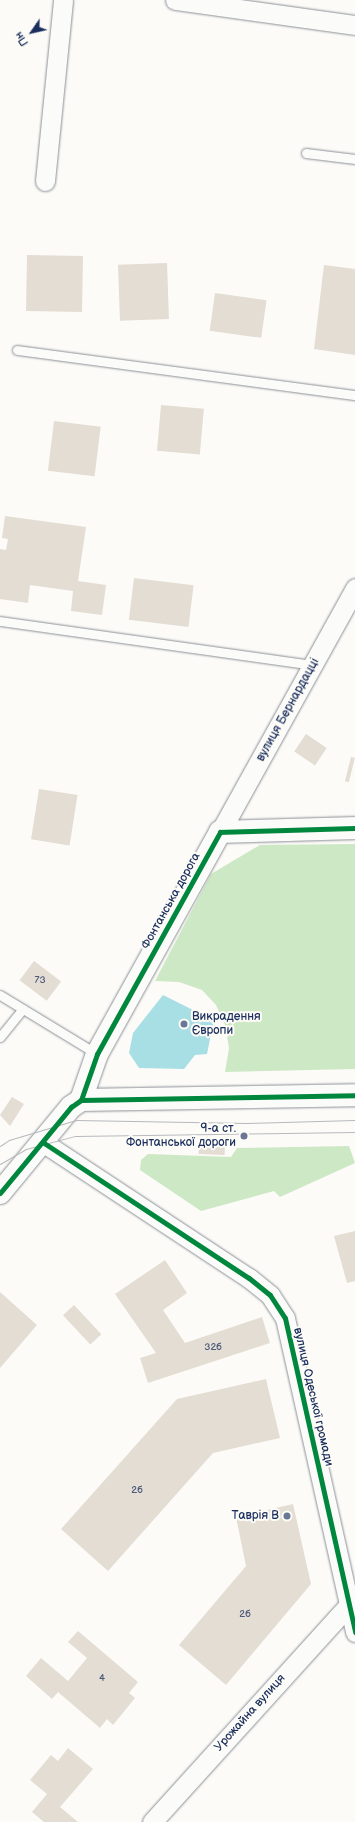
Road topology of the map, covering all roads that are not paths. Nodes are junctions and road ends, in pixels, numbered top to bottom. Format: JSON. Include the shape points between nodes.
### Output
{"nodes":[{"id":1,"x":63,"y":0,"type":"edge"},
{"id":2,"x":175,"y":0,"type":"edge"},
{"id":3,"x":355,"y":25,"type":"edge"},
{"id":4,"x":306,"y":153,"type":"dead end"},
{"id":5,"x":355,"y":159,"type":"edge"},
{"id":6,"x":44,"y":181,"type":"dead end"},
{"id":7,"x":17,"y":350,"type":"dead end"},
{"id":8,"x":355,"y":395,"type":"edge"},
{"id":9,"x":355,"y":588,"type":"edge"},
{"id":10,"x":0,"y":621,"type":"edge"},
{"id":11,"x":313,"y":665,"type":"junction"},
{"id":12,"x":355,"y":828,"type":"edge"},
{"id":13,"x":220,"y":832,"type":"junction"},
{"id":14,"x":0,"y":995,"type":"edge"},
{"id":15,"x":23,"y":1009,"type":"junction"},
{"id":16,"x":0,"y":1037,"type":"edge"},
{"id":17,"x":97,"y":1054,"type":"junction"},
{"id":18,"x":355,"y":1095,"type":"edge"},
{"id":19,"x":82,"y":1100,"type":"junction"},
{"id":20,"x":44,"y":1143,"type":"junction"},
{"id":21,"x":0,"y":1193,"type":"edge"},
{"id":22,"x":349,"y":1605,"type":"junction"},
{"id":23,"x":355,"y":1632,"type":"edge"},
{"id":24,"x":152,"y":1822,"type":"edge"}],
"edges":[{"from":1,"to":6,"type":"street"},
{"from":2,"to":3,"type":"street"},
{"from":4,"to":5,"type":"lane"},
{"from":7,"to":8,"type":"lane"},
{"from":9,"to":11,"type":"street","name":"вулиця Бернардацці"},
{"from":10,"to":11,"type":"lane"},
{"from":11,"to":13,"type":"street","name":"вулиця Бернардацці"},
{"from":12,"to":13,"type":"main road"},
{"from":13,"to":17,"type":"main road","name":"Фонтанська дорога"},
{"from":14,"to":15,"type":"lane"},
{"from":15,"to":16,"type":"lane"},
{"from":15,"to":17,"type":"lane"},
{"from":17,"to":19,"type":"main road","name":"Фонтанська дорога"},
{"from":18,"to":19,"type":"main road"},
{"from":19,"to":20,"type":"main road","via":[[71,1107]]},
{"from":20,"to":21,"type":"main road"},
{"from":20,"to":22,"type":"street","name":"вулиця Одеської громади","via":[[270,1295],[285,1318],[292,1344]]},
{"from":22,"to":23,"type":"street","name":"вулиця Одеської громади"},
{"from":22,"to":24,"type":"street","name":"Урожайна вулиця"}]}
